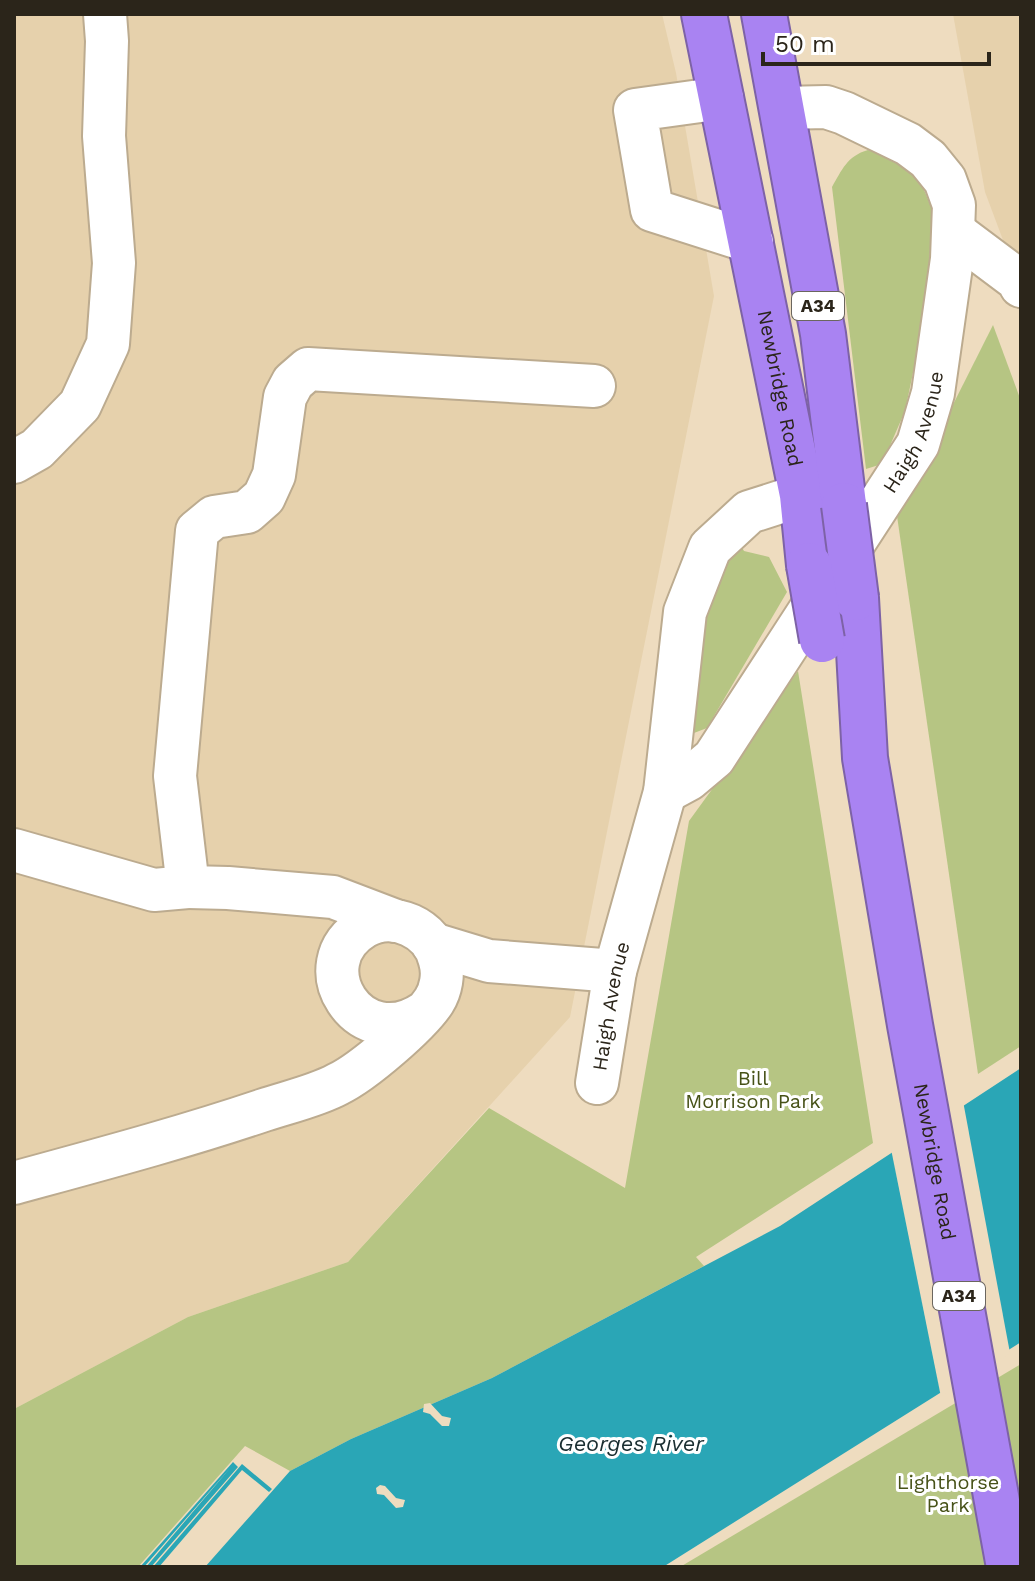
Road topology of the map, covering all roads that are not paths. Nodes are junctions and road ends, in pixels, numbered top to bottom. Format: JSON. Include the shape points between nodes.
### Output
{"nodes":[{"id":1,"x":105,"y":14,"type":"edge"},
{"id":2,"x":704,"y":14,"type":"edge"},
{"id":3,"x":764,"y":14,"type":"edge"},
{"id":4,"x":722,"y":98,"type":"junction"},
{"id":5,"x":782,"y":108,"type":"junction"},
{"id":6,"x":954,"y":232,"type":"junction"},
{"id":7,"x":752,"y":242,"type":"junction"},
{"id":8,"x":1021,"y":286,"type":"edge"},
{"id":9,"x":594,"y":386,"type":"dead end"},
{"id":10,"x":14,"y":462,"type":"edge"},
{"id":11,"x":802,"y":495,"type":"junction"},
{"id":12,"x":865,"y":758,"type":"junction"},
{"id":13,"x":665,"y":792,"type":"junction"},
{"id":14,"x":14,"y":850,"type":"edge"},
{"id":15,"x":188,"y":887,"type":"junction"},
{"id":16,"x":396,"y":921,"type":"junction"},
{"id":17,"x":433,"y":944,"type":"junction"},
{"id":18,"x":489,"y":961,"type":"junction"},
{"id":19,"x":615,"y":971,"type":"junction"},
{"id":20,"x":430,"y":1007,"type":"junction"},
{"id":21,"x":597,"y":1083,"type":"dead end"},
{"id":22,"x":14,"y":1183,"type":"edge"},
{"id":23,"x":1009,"y":1567,"type":"edge"}],
"edges":[{"from":1,"to":10,"type":"street","via":[[104,136],[114,263],[108,344],[80,405],[37,449]]},
{"from":2,"to":4,"type":"highway","name":"Newbridge Road","number":"A34"},
{"from":3,"to":5,"type":"highway","name":"Newbridge Road","number":"A34"},
{"from":4,"to":7,"type":"highway","name":"Newbridge Road","number":"A34"},
{"from":4,"to":7,"type":"street","via":[[635,110],[652,210]]},
{"from":5,"to":6,"type":"street","name":"Haigh Avenue","via":[[826,107],[908,144],[945,180],[954,205]]},
{"from":5,"to":12,"type":"highway","name":"Newbridge Road","number":"A34","bridge":true,"via":[[823,334],[856,598]]},
{"from":6,"to":8,"type":"street"},
{"from":6,"to":13,"type":"street","name":"Haigh Avenue","via":[[933,393],[918,444],[714,758]]},
{"from":7,"to":11,"type":"highway","name":"Newbridge Road","number":"A34"},
{"from":9,"to":15,"type":"street","via":[[308,369],[293,382],[285,397],[274,475],[264,497],[247,512],[214,517],[197,531],[175,776]]},
{"from":11,"to":12,"type":"highway","name":"Newbridge Road","number":"A34","bridge":true,"via":[[822,640]]},
{"from":11,"to":13,"type":"street","name":"Haigh Avenue","via":[[749,512],[710,548],[685,612]]},
{"from":12,"to":23,"type":"highway","name":"Newbridge Road","number":"A34"},
{"from":13,"to":19,"type":"street","name":"Haigh Avenue"},
{"from":14,"to":15,"type":"street","via":[[154,890]]},
{"from":15,"to":16,"type":"street","via":[[333,897]]},
{"from":16,"to":17,"type":"street","via":[[424,933]]},
{"from":16,"to":20,"type":"street","via":[[381,921],[354,934],[339,960],[340,990],[357,1014],[384,1025],[413,1021]]},
{"from":17,"to":18,"type":"street"},
{"from":17,"to":20,"type":"street","via":[[442,973]]},
{"from":18,"to":19,"type":"street"},
{"from":18,"to":20,"type":"street","via":[[464,975]]},
{"from":19,"to":21,"type":"street","name":"Haigh Avenue"},
{"from":20,"to":22,"type":"street","via":[[371,1063],[337,1085],[182,1138]]}]}
